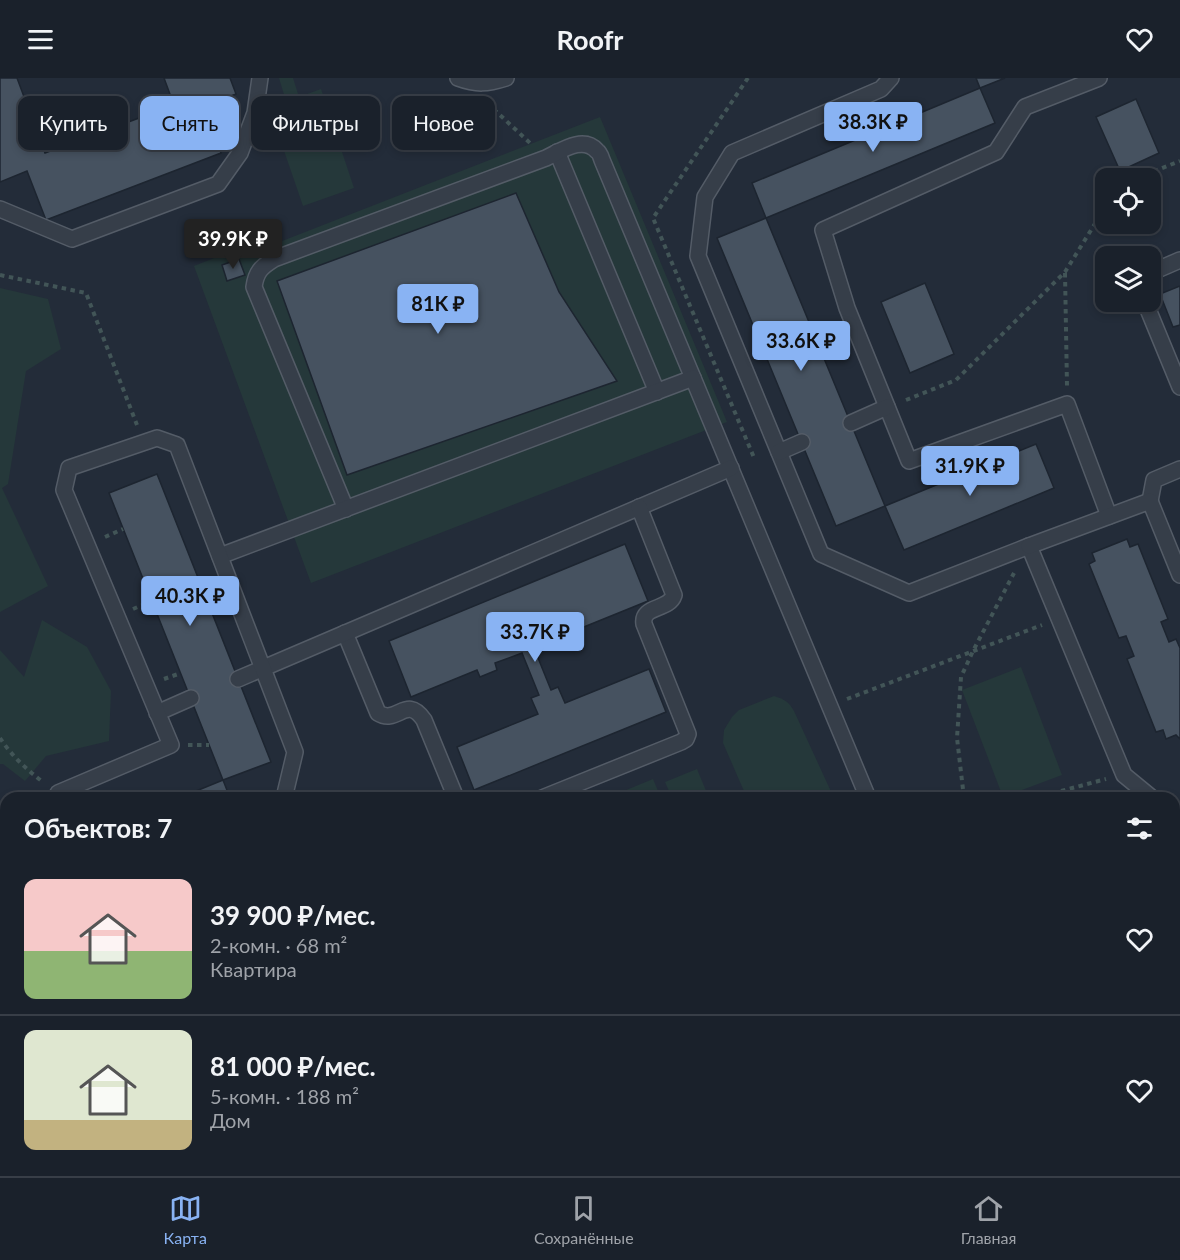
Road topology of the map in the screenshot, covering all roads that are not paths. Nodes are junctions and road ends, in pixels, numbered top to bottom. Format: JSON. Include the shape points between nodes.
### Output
{"nodes":[{"id":1,"x":260,"y":78,"type":"edge"},
{"id":2,"x":506,"y":78,"type":"edge"},
{"id":3,"x":891,"y":78,"type":"edge"},
{"id":4,"x":1099,"y":78,"type":"edge"},
{"id":5,"x":460,"y":79,"type":"edge"},
{"id":6,"x":1072,"y":83,"type":"edge"},
{"id":7,"x":551,"y":155,"type":"junction"},
{"id":8,"x":0,"y":209,"type":"edge"},
{"id":9,"x":1180,"y":260,"type":"edge"},
{"id":10,"x":1161,"y":268,"type":"edge"},
{"id":11,"x":1149,"y":312,"type":"edge"},
{"id":12,"x":693,"y":378,"type":"junction"},
{"id":13,"x":1180,"y":387,"type":"edge"},
{"id":14,"x":657,"y":392,"type":"junction"},
{"id":15,"x":887,"y":408,"type":"junction"},
{"id":16,"x":851,"y":423,"type":"dead end"},
{"id":17,"x":802,"y":442,"type":"dead end"},
{"id":18,"x":779,"y":452,"type":"junction"},
{"id":19,"x":731,"y":468,"type":"junction"},
{"id":20,"x":1180,"y":469,"type":"edge"},
{"id":21,"x":1150,"y":501,"type":"junction"},
{"id":22,"x":639,"y":507,"type":"junction"},
{"id":23,"x":346,"y":509,"type":"junction"},
{"id":24,"x":1109,"y":516,"type":"junction"},
{"id":25,"x":1029,"y":546,"type":"junction"},
{"id":26,"x":220,"y":556,"type":"junction"},
{"id":27,"x":1180,"y":576,"type":"edge"},
{"id":28,"x":345,"y":633,"type":"junction"},
{"id":29,"x":263,"y":668,"type":"junction"},
{"id":30,"x":238,"y":679,"type":"dead end"},
{"id":31,"x":190,"y":698,"type":"dead end"},
{"id":32,"x":157,"y":713,"type":"junction"},
{"id":33,"x":60,"y":792,"type":"edge"},
{"id":34,"x":285,"y":792,"type":"edge"},
{"id":35,"x":454,"y":792,"type":"edge"},
{"id":36,"x":557,"y":792,"type":"edge"},
{"id":37,"x":866,"y":792,"type":"edge"},
{"id":38,"x":1145,"y":792,"type":"edge"}],
"edges":[{"from":1,"to":8,"type":"lane","via":[[255,113],[240,153],[218,184],[72,239]]},
{"from":2,"to":5,"type":"lane","via":[[489,83]]},
{"from":3,"to":18,"type":"lane","via":[[881,89],[732,153],[705,197],[698,256]]},
{"from":4,"to":6,"type":"lane"},
{"from":6,"to":15,"type":"lane","via":[[1025,107],[996,152],[824,230],[847,308]]},
{"from":7,"to":12,"type":"lane","via":[[578,144],[597,150]]},
{"from":7,"to":14,"type":"lane"},
{"from":7,"to":23,"type":"lane","via":[[274,259],[255,277],[254,287]]},
{"from":9,"to":10,"type":"lane"},
{"from":11,"to":13,"type":"lane"},
{"from":12,"to":14,"type":"lane"},
{"from":12,"to":19,"type":"lane"},
{"from":14,"to":23,"type":"lane"},
{"from":15,"to":16,"type":"lane"},
{"from":15,"to":24,"type":"lane","via":[[909,461],[1067,404]]},
{"from":17,"to":18,"type":"lane"},
{"from":18,"to":25,"type":"lane","via":[[821,554],[909,593]]},
{"from":19,"to":22,"type":"lane"},
{"from":19,"to":37,"type":"lane"},
{"from":20,"to":21,"type":"lane","via":[[1155,480]]},
{"from":21,"to":24,"type":"lane"},
{"from":21,"to":27,"type":"lane"},
{"from":22,"to":28,"type":"lane"},
{"from":22,"to":36,"type":"lane","via":[[674,595],[672,601],[648,612],[644,624],[688,734],[681,742]]},
{"from":23,"to":26,"type":"lane"},
{"from":24,"to":25,"type":"lane"},
{"from":25,"to":38,"type":"lane","via":[[1124,775]]},
{"from":26,"to":29,"type":"lane"},
{"from":26,"to":32,"type":"lane","via":[[177,445],[158,438],[69,468],[64,490]]},
{"from":28,"to":29,"type":"lane"},
{"from":28,"to":35,"type":"lane","via":[[378,713],[384,717],[406,710],[419,712]]},
{"from":29,"to":30,"type":"lane"},
{"from":29,"to":34,"type":"lane","via":[[295,752]]},
{"from":31,"to":32,"type":"lane"},
{"from":32,"to":33,"type":"lane","via":[[171,745]]}]}
